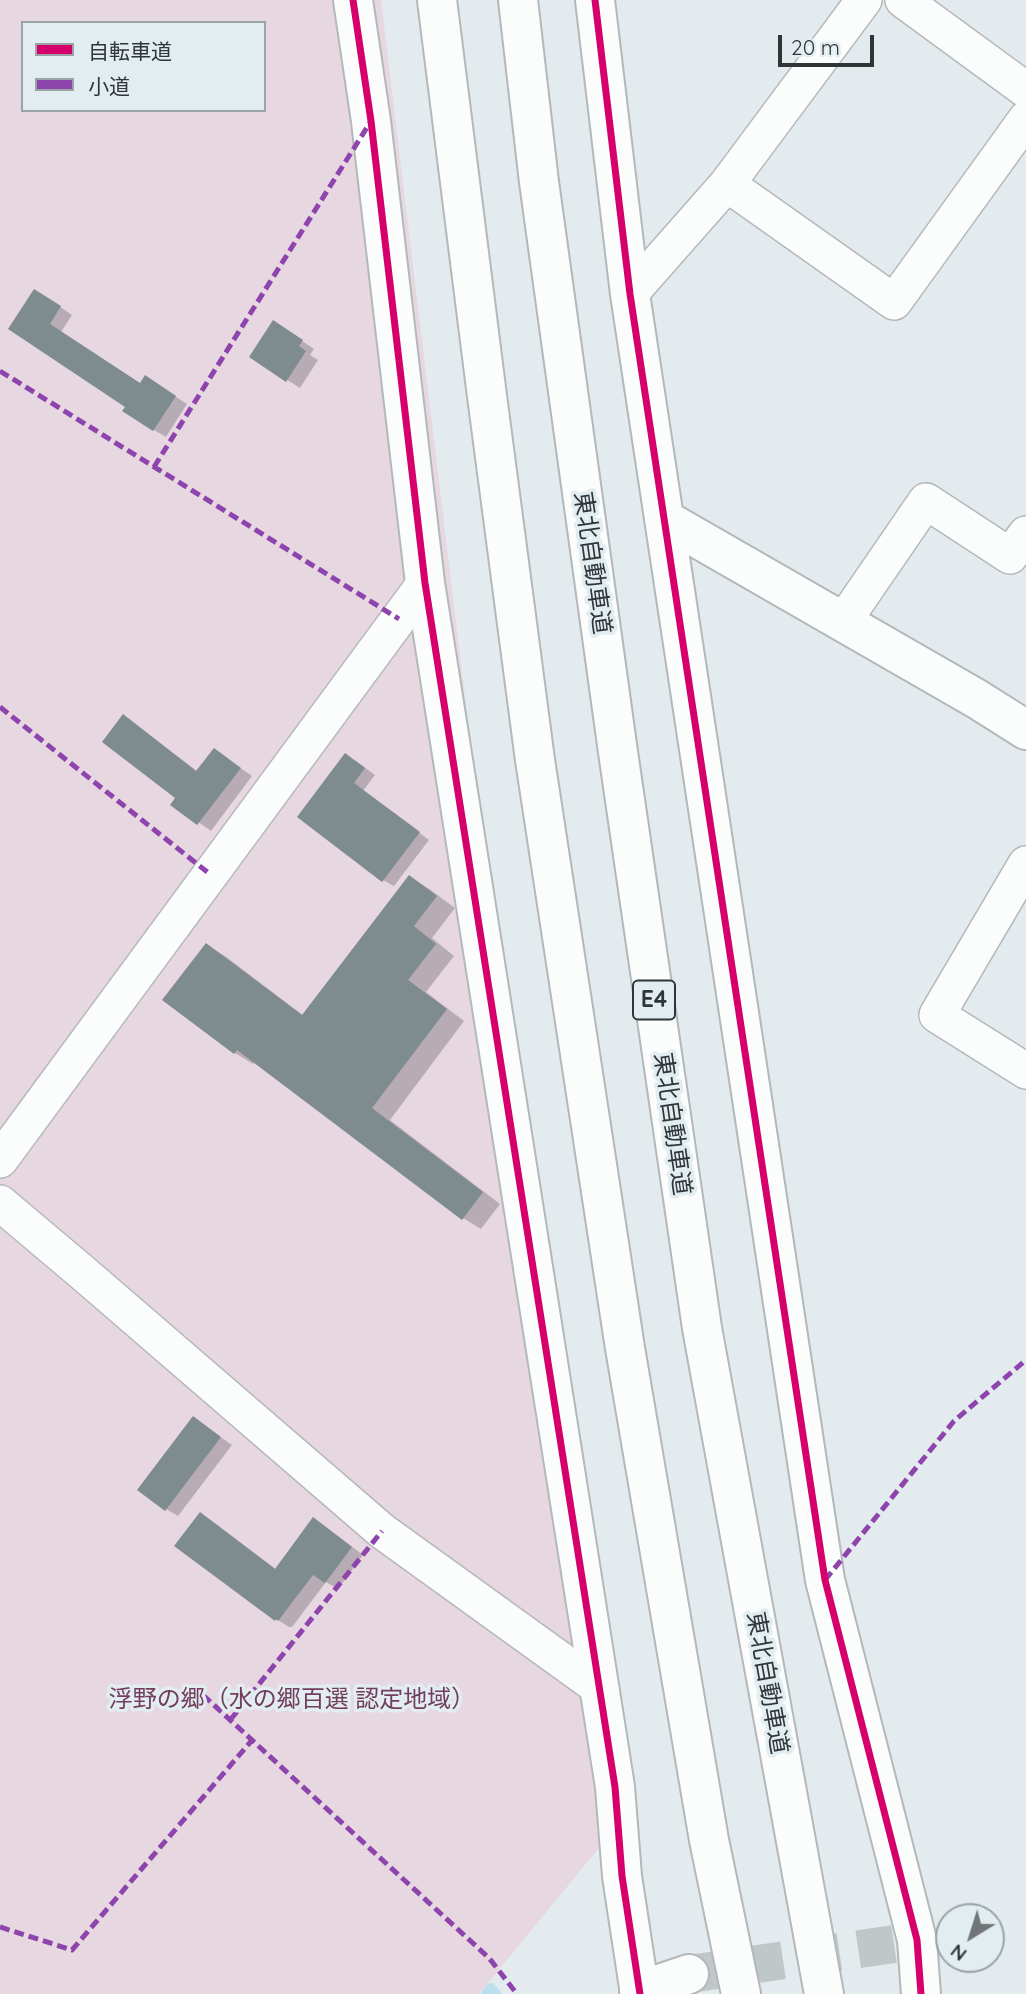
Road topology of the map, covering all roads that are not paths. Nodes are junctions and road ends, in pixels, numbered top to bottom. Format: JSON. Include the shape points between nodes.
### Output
{"nodes":[{"id":1,"x":353,"y":0,"type":"edge"},
{"id":2,"x":437,"y":0,"type":"edge"},
{"id":3,"x":519,"y":0,"type":"edge"},
{"id":4,"x":596,"y":0,"type":"edge"},
{"id":5,"x":864,"y":0,"type":"edge"},
{"id":6,"x":903,"y":0,"type":"edge"},
{"id":7,"x":1026,"y":90,"type":"edge"},
{"id":8,"x":1026,"y":119,"type":"edge"},
{"id":9,"x":727,"y":184,"type":"junction"},
{"id":10,"x":630,"y":294,"type":"junction"},
{"id":11,"x":664,"y":519,"type":"junction"},
{"id":12,"x":1026,"y":534,"type":"edge"},
{"id":13,"x":425,"y":583,"type":"junction"},
{"id":14,"x":843,"y":622,"type":"junction"},
{"id":15,"x":1026,"y":730,"type":"edge"},
{"id":16,"x":1026,"y":864,"type":"edge"},
{"id":17,"x":1026,"y":1071,"type":"edge"},
{"id":18,"x":0,"y":1160,"type":"edge"},
{"id":19,"x":0,"y":1203,"type":"edge"},
{"id":20,"x":601,"y":1689,"type":"junction"},
{"id":21,"x":689,"y":1975,"type":"tunnel mouth"},
{"id":22,"x":639,"y":1992,"type":"edge"},
{"id":23,"x":741,"y":1994,"type":"edge"},
{"id":24,"x":824,"y":1994,"type":"edge"},
{"id":25,"x":920,"y":1994,"type":"edge"}],
"edges":[{"from":1,"to":13,"type":"main road"},
{"from":2,"to":23,"type":"main road","via":[[546,829],[627,1362],[709,1840]]},
{"from":3,"to":24,"type":"main road","name":"東北自動車道","number":"E4","via":[[539,182],[700,1315]]},
{"from":4,"to":10,"type":"main road"},
{"from":5,"to":9,"type":"street"},
{"from":6,"to":7,"type":"street"},
{"from":8,"to":9,"type":"street","via":[[894,303]]},
{"from":9,"to":10,"type":"street"},
{"from":10,"to":11,"type":"main road"},
{"from":11,"to":14,"type":"main road"},
{"from":11,"to":25,"type":"main road","via":[[825,1580]]},
{"from":12,"to":14,"type":"street","via":[[1010,556],[926,501]]},
{"from":13,"to":18,"type":"street"},
{"from":13,"to":20,"type":"main road"},
{"from":14,"to":15,"type":"main road"},
{"from":16,"to":17,"type":"street","via":[[937,1015]]},
{"from":19,"to":20,"type":"street","via":[[382,1531]]},
{"from":20,"to":22,"type":"main road"},
{"from":21,"to":22,"type":"main road"}]}
